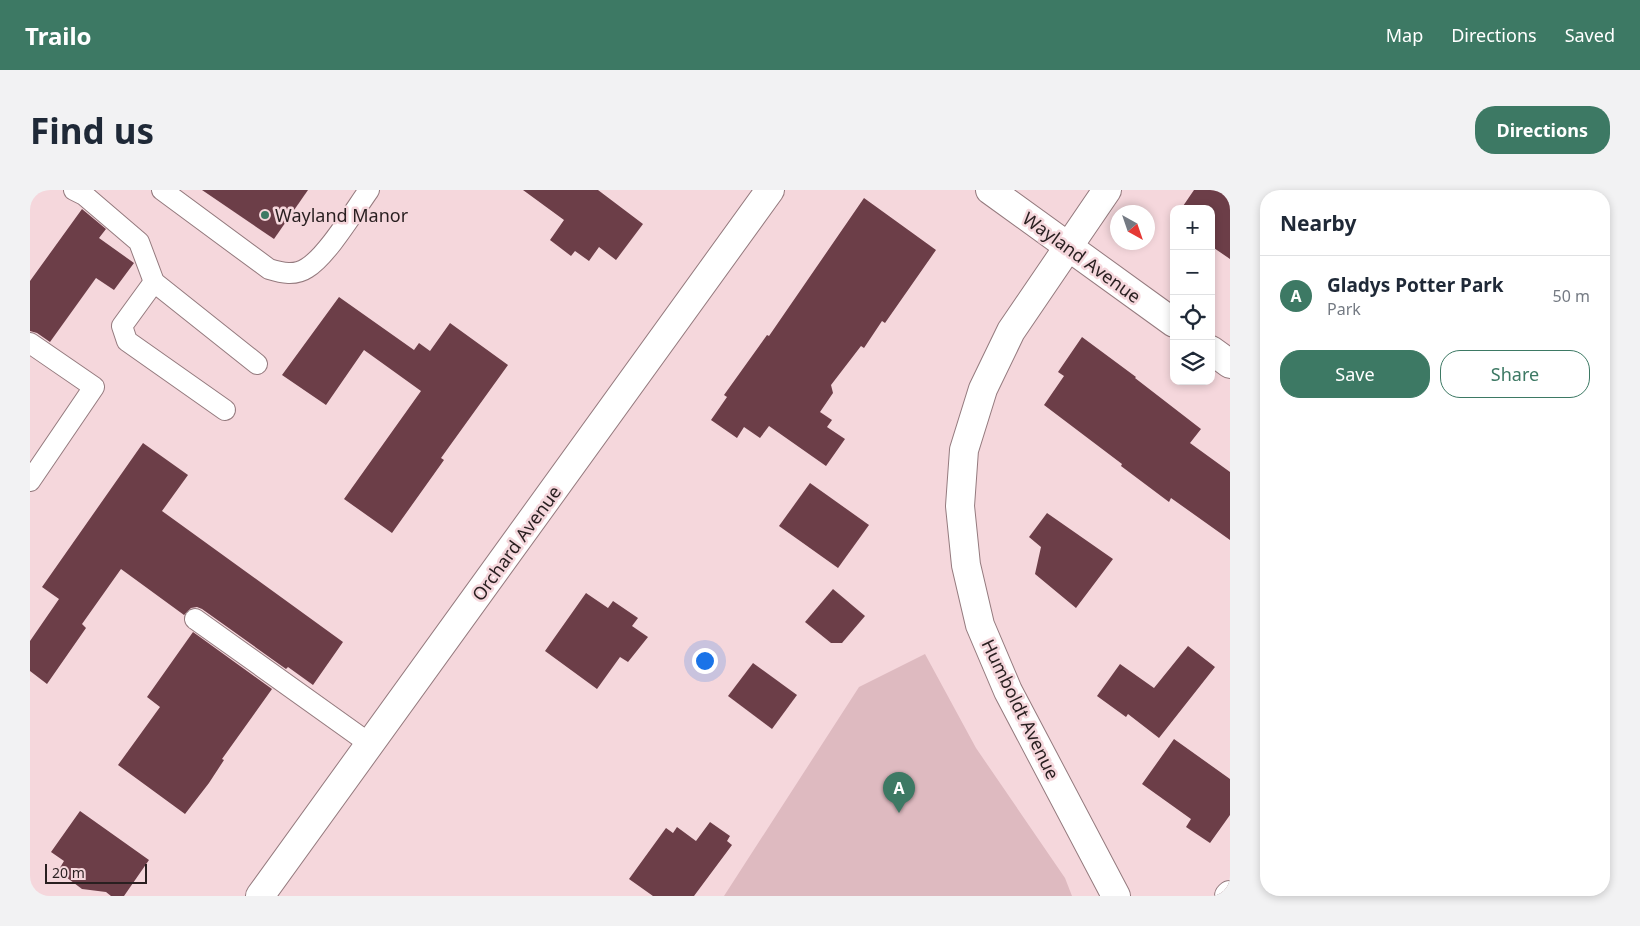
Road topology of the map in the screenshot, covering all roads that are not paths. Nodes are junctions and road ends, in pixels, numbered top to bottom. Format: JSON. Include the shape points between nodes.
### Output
{"nodes":[{"id":1,"x":74,"y":190,"type":"edge"},
{"id":2,"x":162,"y":190,"type":"edge"},
{"id":3,"x":370,"y":190,"type":"edge"},
{"id":4,"x":770,"y":190,"type":"edge"},
{"id":5,"x":990,"y":190,"type":"edge"},
{"id":6,"x":1107,"y":190,"type":"edge"},
{"id":7,"x":1067,"y":247,"type":"junction"},
{"id":8,"x":154,"y":282,"type":"junction"},
{"id":9,"x":1170,"y":320,"type":"edge"},
{"id":10,"x":30,"y":343,"type":"edge"},
{"id":11,"x":1215,"y":353,"type":"edge"},
{"id":12,"x":257,"y":364,"type":"dead end"},
{"id":13,"x":1230,"y":364,"type":"edge"},
{"id":14,"x":224,"y":410,"type":"dead end"},
{"id":15,"x":30,"y":481,"type":"edge"},
{"id":16,"x":195,"y":619,"type":"dead end"},
{"id":17,"x":370,"y":744,"type":"junction"},
{"id":18,"x":260,"y":896,"type":"edge"},
{"id":19,"x":1116,"y":896,"type":"edge"}],
"edges":[{"from":1,"to":8,"type":"lane","via":[[139,242]]},
{"from":2,"to":3,"type":"lane","via":[[269,269],[287,274],[306,269],[326,250]]},
{"from":4,"to":17,"type":"street","name":"Orchard Avenue"},
{"from":5,"to":7,"type":"street","name":"Wayland Avenue"},
{"from":6,"to":7,"type":"street","name":"Humboldt Avenue"},
{"from":7,"to":9,"type":"street","name":"Wayland Avenue"},
{"from":7,"to":19,"type":"street","name":"Humboldt Avenue","via":[[1011,330],[983,389],[964,450],[960,506],[966,564],[980,626],[1008,691]]},
{"from":8,"to":12,"type":"lane"},
{"from":8,"to":14,"type":"lane","via":[[122,326],[127,341]]},
{"from":10,"to":15,"type":"lane","via":[[94,387]]},
{"from":11,"to":13,"type":"street"},
{"from":16,"to":17,"type":"lane"},
{"from":17,"to":18,"type":"street","name":"Orchard Avenue"}]}
